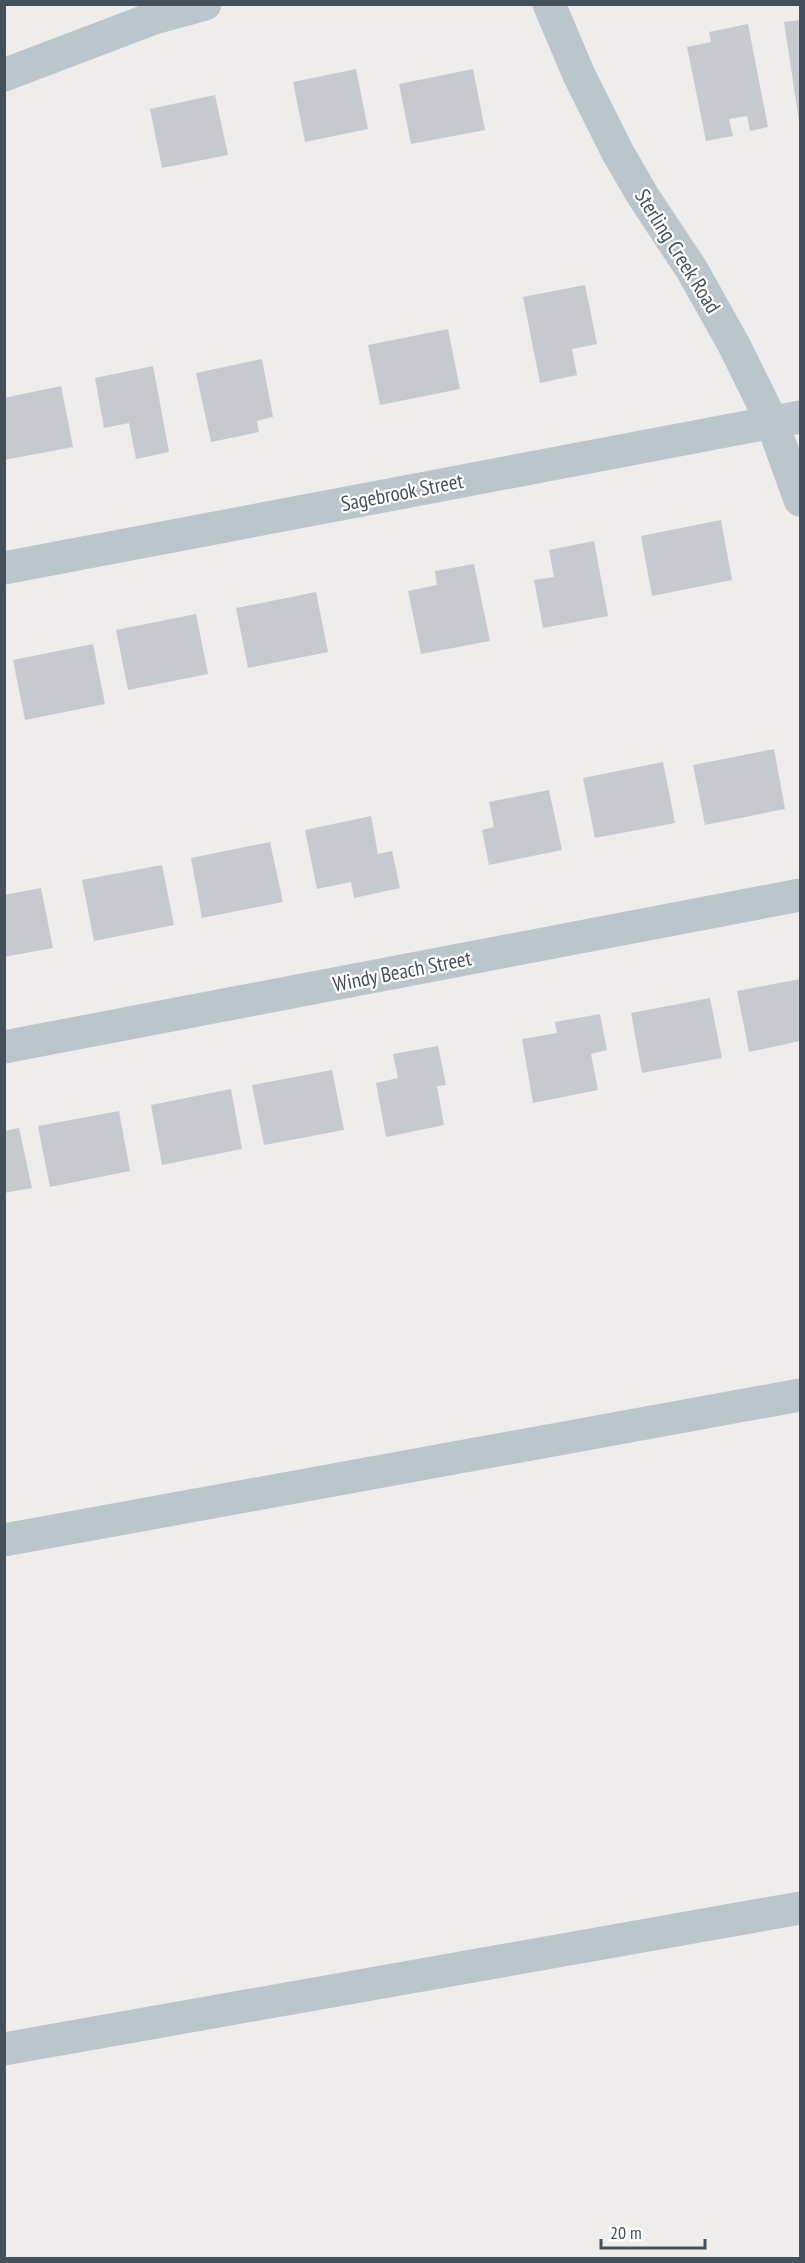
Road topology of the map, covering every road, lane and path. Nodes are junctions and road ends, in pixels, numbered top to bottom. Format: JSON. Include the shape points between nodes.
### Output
{"nodes":[{"id":1,"x":205,"y":4,"type":"edge"},
{"id":2,"x":549,"y":4,"type":"edge"},
{"id":3,"x":4,"y":75,"type":"edge"},
{"id":4,"x":786,"y":419,"type":"edge"},
{"id":5,"x":801,"y":501,"type":"edge"},
{"id":6,"x":4,"y":568,"type":"edge"},
{"id":7,"x":801,"y":895,"type":"edge"},
{"id":8,"x":4,"y":1047,"type":"edge"},
{"id":9,"x":801,"y":1395,"type":"edge"},
{"id":10,"x":4,"y":1540,"type":"edge"},
{"id":11,"x":801,"y":1908,"type":"edge"},
{"id":12,"x":4,"y":2049,"type":"edge"}],
"edges":[{"from":1,"to":3,"type":"street","via":[[154,18]]},
{"from":2,"to":4,"type":"street","name":"Sterling Creek Road","via":[[618,153]]},
{"from":4,"to":5,"type":"street","name":"Sterling Creek Road"},
{"from":4,"to":6,"type":"street","name":"Sagebrook Street"},
{"from":7,"to":8,"type":"street","name":"Windy Beach Street"},
{"from":9,"to":10,"type":"street"},
{"from":11,"to":12,"type":"street"}]}
